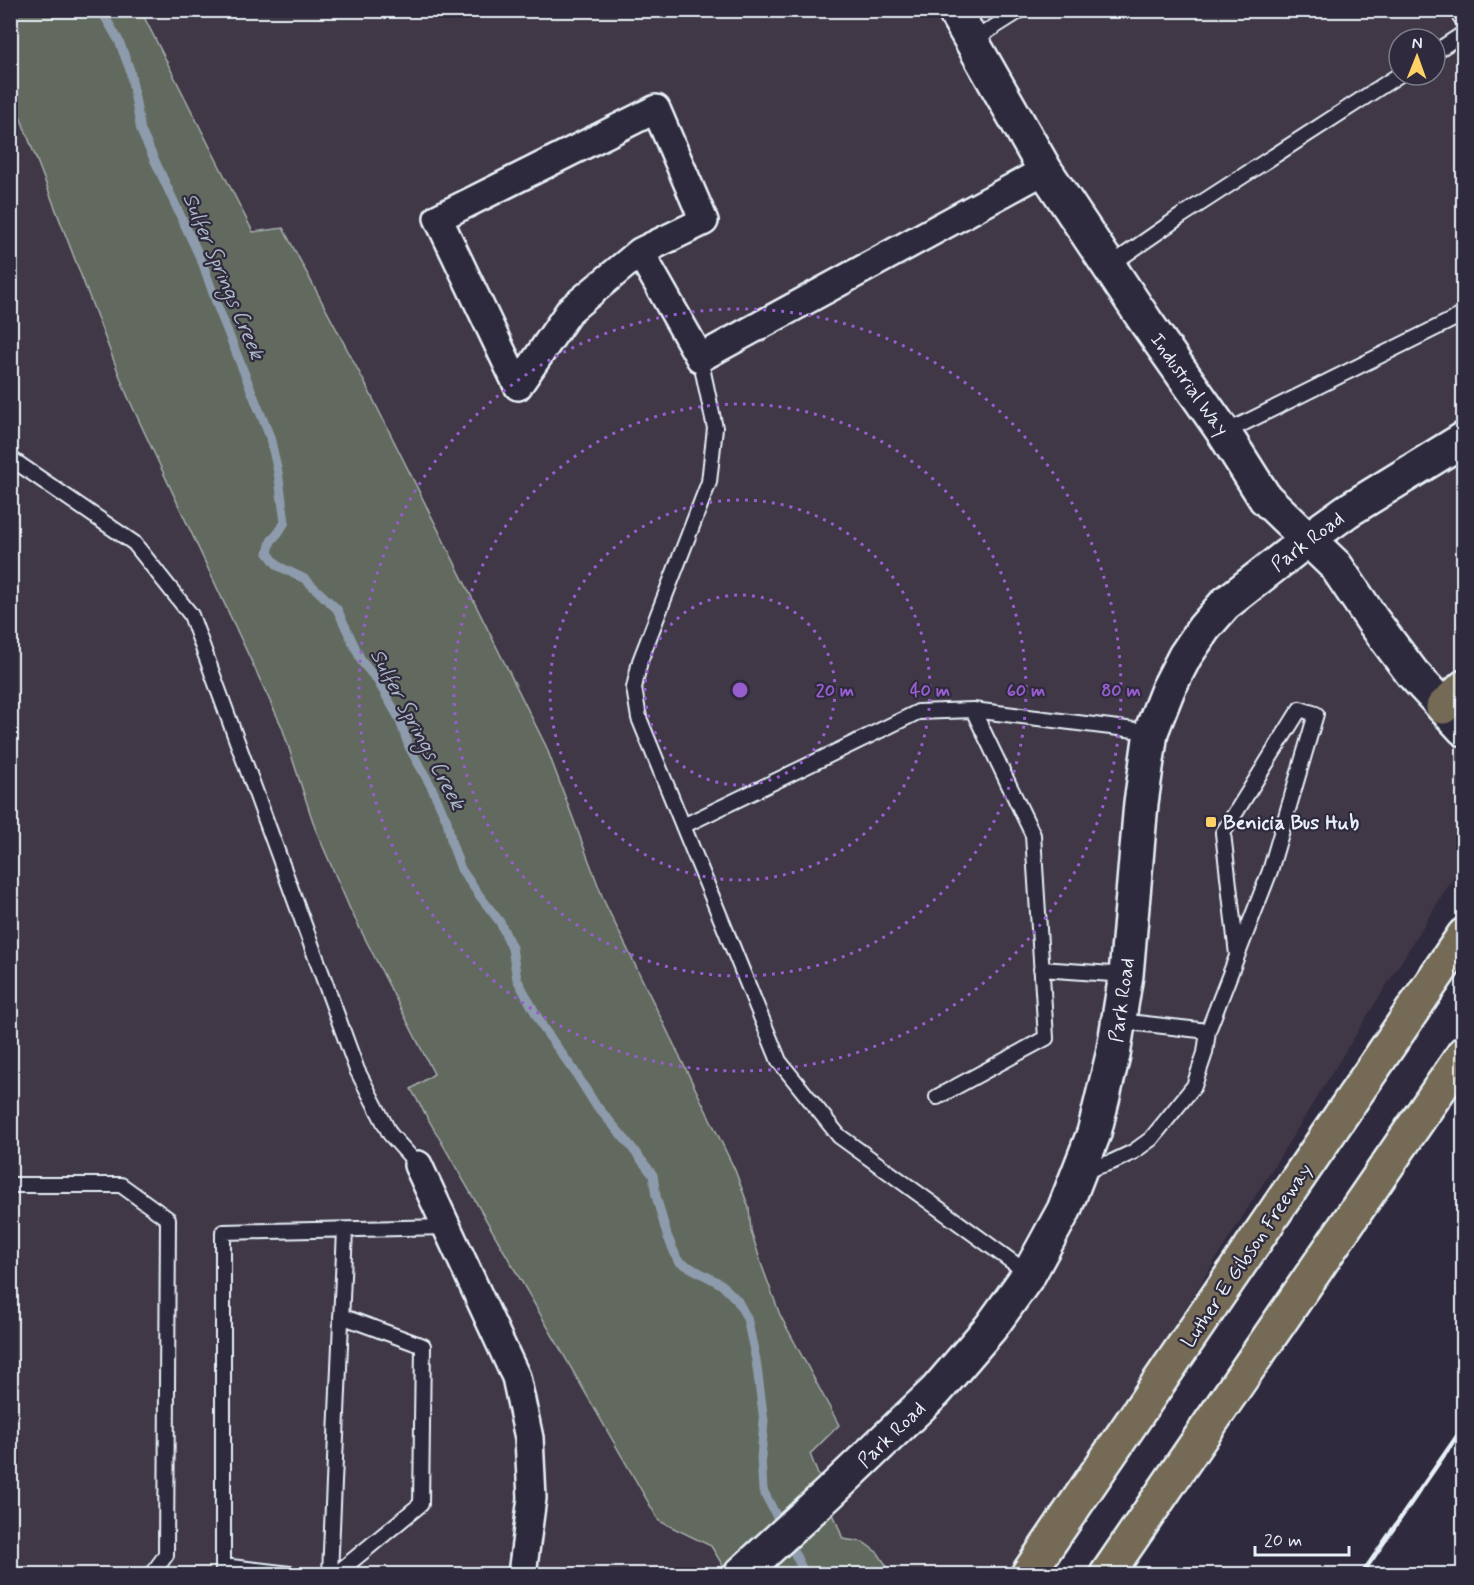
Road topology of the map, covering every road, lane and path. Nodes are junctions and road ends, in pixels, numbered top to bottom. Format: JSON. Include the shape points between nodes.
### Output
{"nodes":[{"id":1,"x":954,"y":10,"type":"edge"},
{"id":2,"x":1021,"y":10,"type":"edge"},
{"id":3,"x":1456,"y":10,"type":"edge"},
{"id":4,"x":1464,"y":22,"type":"edge"},
{"id":5,"x":1464,"y":33,"type":"edge"},
{"id":6,"x":972,"y":41,"type":"junction"},
{"id":7,"x":1447,"y":44,"type":"edge"},
{"id":8,"x":1387,"y":83,"type":"edge"},
{"id":9,"x":1046,"y":170,"type":"junction"},
{"id":10,"x":640,"y":252,"type":"junction"},
{"id":11,"x":1109,"y":266,"type":"junction"},
{"id":12,"x":1464,"y":314,"type":"edge"},
{"id":13,"x":700,"y":358,"type":"junction"},
{"id":14,"x":1224,"y":433,"type":"junction"},
{"id":15,"x":1464,"y":439,"type":"edge"},
{"id":16,"x":10,"y":458,"type":"edge"},
{"id":17,"x":1308,"y":539,"type":"junction"},
{"id":18,"x":1457,"y":707,"type":"edge"},
{"id":19,"x":973,"y":710,"type":"junction"},
{"id":20,"x":1151,"y":732,"type":"junction"},
{"id":21,"x":683,"y":826,"type":"junction"},
{"id":22,"x":1464,"y":935,"type":"edge"},
{"id":23,"x":1237,"y":955,"type":"junction"},
{"id":24,"x":1041,"y":969,"type":"junction"},
{"id":25,"x":1126,"y":975,"type":"junction"},
{"id":26,"x":1119,"y":1021,"type":"junction"},
{"id":27,"x":1208,"y":1031,"type":"junction"},
{"id":28,"x":1464,"y":1053,"type":"edge"},
{"id":29,"x":937,"y":1097,"type":"dead end"},
{"id":30,"x":418,"y":1165,"type":"joint"},
{"id":31,"x":1079,"y":1173,"type":"junction"},
{"id":32,"x":10,"y":1185,"type":"edge"},
{"id":33,"x":447,"y":1227,"type":"junction"},
{"id":34,"x":345,"y":1230,"type":"junction"},
{"id":35,"x":1029,"y":1274,"type":"junction"},
{"id":36,"x":341,"y":1316,"type":"junction"},
{"id":37,"x":223,"y":1570,"type":"edge"},
{"id":38,"x":152,"y":1575,"type":"edge"},
{"id":39,"x":290,"y":1575,"type":"edge"},
{"id":40,"x":330,"y":1575,"type":"edge"},
{"id":41,"x":336,"y":1575,"type":"edge"},
{"id":42,"x":522,"y":1575,"type":"edge"},
{"id":43,"x":741,"y":1575,"type":"edge"},
{"id":44,"x":1028,"y":1575,"type":"edge"},
{"id":45,"x":1107,"y":1575,"type":"edge"}],
"edges":[{"from":1,"to":6,"type":"street","name":"Industrial Way"},
{"from":2,"to":6,"type":"lane"},
{"from":3,"to":4,"type":"lane"},
{"from":5,"to":7,"type":"lane"},
{"from":6,"to":9,"type":"street","name":"Industrial Way"},
{"from":8,"to":11,"type":"lane"},
{"from":9,"to":11,"type":"street","name":"Industrial Way"},
{"from":9,"to":13,"type":"street"},
{"from":10,"to":10,"type":"street","via":[[570,310],[518,386],[438,218],[656,109],[704,220]]},
{"from":10,"to":13,"type":"street"},
{"from":11,"to":14,"type":"street","name":"Industrial Way"},
{"from":12,"to":14,"type":"lane"},
{"from":13,"to":21,"type":"lane","via":[[715,428],[710,482],[640,661],[634,688],[639,718]]},
{"from":14,"to":17,"type":"street","name":"Industrial Way","via":[[1265,498]]},
{"from":15,"to":17,"type":"street","name":"Park Road"},
{"from":16,"to":30,"type":"lane","via":[[134,543],[191,615],[357,1070],[390,1134]]},
{"from":17,"to":18,"type":"street","name":"Industrial Way","via":[[1336,566],[1412,673]]},
{"from":17,"to":20,"type":"street","name":"Park Road","via":[[1225,604],[1204,628],[1168,689]]},
{"from":19,"to":20,"type":"lane"},
{"from":19,"to":21,"type":"lane","via":[[918,712]]},
{"from":19,"to":24,"type":"lane","via":[[1033,835]]},
{"from":20,"to":25,"type":"street","name":"Park Road"},
{"from":21,"to":35,"type":"lane","via":[[779,1061],[839,1136]]},
{"from":22,"to":44,"type":"highway","name":"Luther E Gibson Freeway"},
{"from":23,"to":23,"type":"lane","via":[[1270,870],[1316,714],[1300,709],[1223,833]]},
{"from":23,"to":27,"type":"lane"},
{"from":24,"to":25,"type":"lane"},
{"from":24,"to":29,"type":"lane","via":[[1046,1038]]},
{"from":25,"to":26,"type":"street","name":"Park Road"},
{"from":26,"to":27,"type":"lane"},
{"from":26,"to":31,"type":"street","name":"Park Road","via":[[1094,1133]]},
{"from":27,"to":31,"type":"lane","via":[[1194,1086],[1151,1138],[1133,1152]]},
{"from":28,"to":45,"type":"highway"},
{"from":30,"to":33,"type":"street"},
{"from":31,"to":35,"type":"street","name":"Park Road"},
{"from":32,"to":38,"type":"lane","via":[[121,1185],[168,1219],[166,1555]]},
{"from":33,"to":34,"type":"lane"},
{"from":33,"to":42,"type":"street","via":[[516,1377],[529,1438],[532,1498]]},
{"from":34,"to":36,"type":"lane"},
{"from":34,"to":37,"type":"lane","via":[[223,1232]]},
{"from":35,"to":43,"type":"street","name":"Park Road","via":[[991,1327],[936,1391]]},
{"from":36,"to":40,"type":"lane"},
{"from":36,"to":41,"type":"lane","via":[[423,1346],[421,1504]]},
{"from":37,"to":39,"type":"lane"}]}
